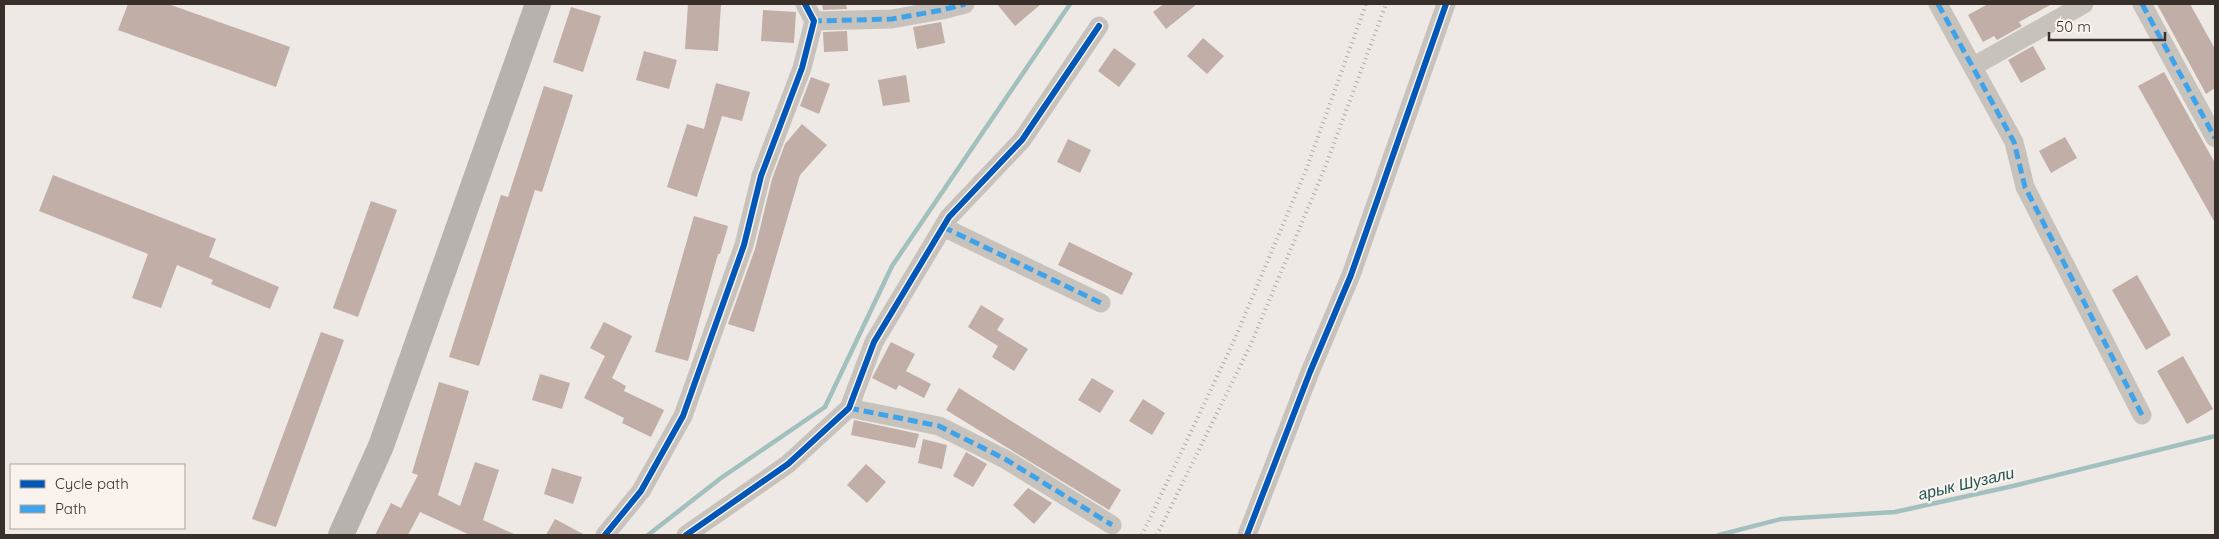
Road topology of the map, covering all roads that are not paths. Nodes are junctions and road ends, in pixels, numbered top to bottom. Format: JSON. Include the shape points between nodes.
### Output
{"nodes":[{"id":1,"x":538,"y":4,"type":"edge"},
{"id":2,"x":805,"y":4,"type":"edge"},
{"id":3,"x":964,"y":4,"type":"edge"},
{"id":4,"x":1446,"y":4,"type":"edge"},
{"id":5,"x":1938,"y":4,"type":"edge"},
{"id":6,"x":2084,"y":4,"type":"edge"},
{"id":7,"x":2142,"y":4,"type":"edge"},
{"id":8,"x":814,"y":21,"type":"junction"},
{"id":9,"x":1099,"y":26,"type":"dead end"},
{"id":10,"x":1974,"y":66,"type":"junction"},
{"id":11,"x":2215,"y":138,"type":"edge"},
{"id":12,"x":942,"y":227,"type":"junction"},
{"id":13,"x":1101,"y":303,"type":"dead end"},
{"id":14,"x":849,"y":408,"type":"junction"},
{"id":15,"x":2142,"y":415,"type":"dead end"},
{"id":16,"x":1112,"y":525,"type":"dead end"},
{"id":17,"x":341,"y":535,"type":"edge"},
{"id":18,"x":605,"y":535,"type":"edge"},
{"id":19,"x":686,"y":535,"type":"edge"},
{"id":20,"x":1246,"y":535,"type":"edge"}],
"edges":[{"from":1,"to":17,"type":"main road","via":[[381,446]]},
{"from":2,"to":8,"type":"street"},
{"from":3,"to":8,"type":"street","via":[[892,19]]},
{"from":4,"to":20,"type":"street","via":[[1351,275]]},
{"from":5,"to":10,"type":"street"},
{"from":6,"to":10,"type":"street"},
{"from":7,"to":11,"type":"street"},
{"from":8,"to":18,"type":"street","via":[[802,68],[760,176],[744,246],[682,416],[641,491]]},
{"from":9,"to":12,"type":"street","via":[[1022,140]]},
{"from":10,"to":15,"type":"street","via":[[2014,142],[2025,187]]},
{"from":12,"to":13,"type":"street"},
{"from":12,"to":14,"type":"street","via":[[874,342]]},
{"from":14,"to":16,"type":"street","via":[[939,426],[1005,459]]},
{"from":14,"to":19,"type":"street","via":[[788,464]]}]}
